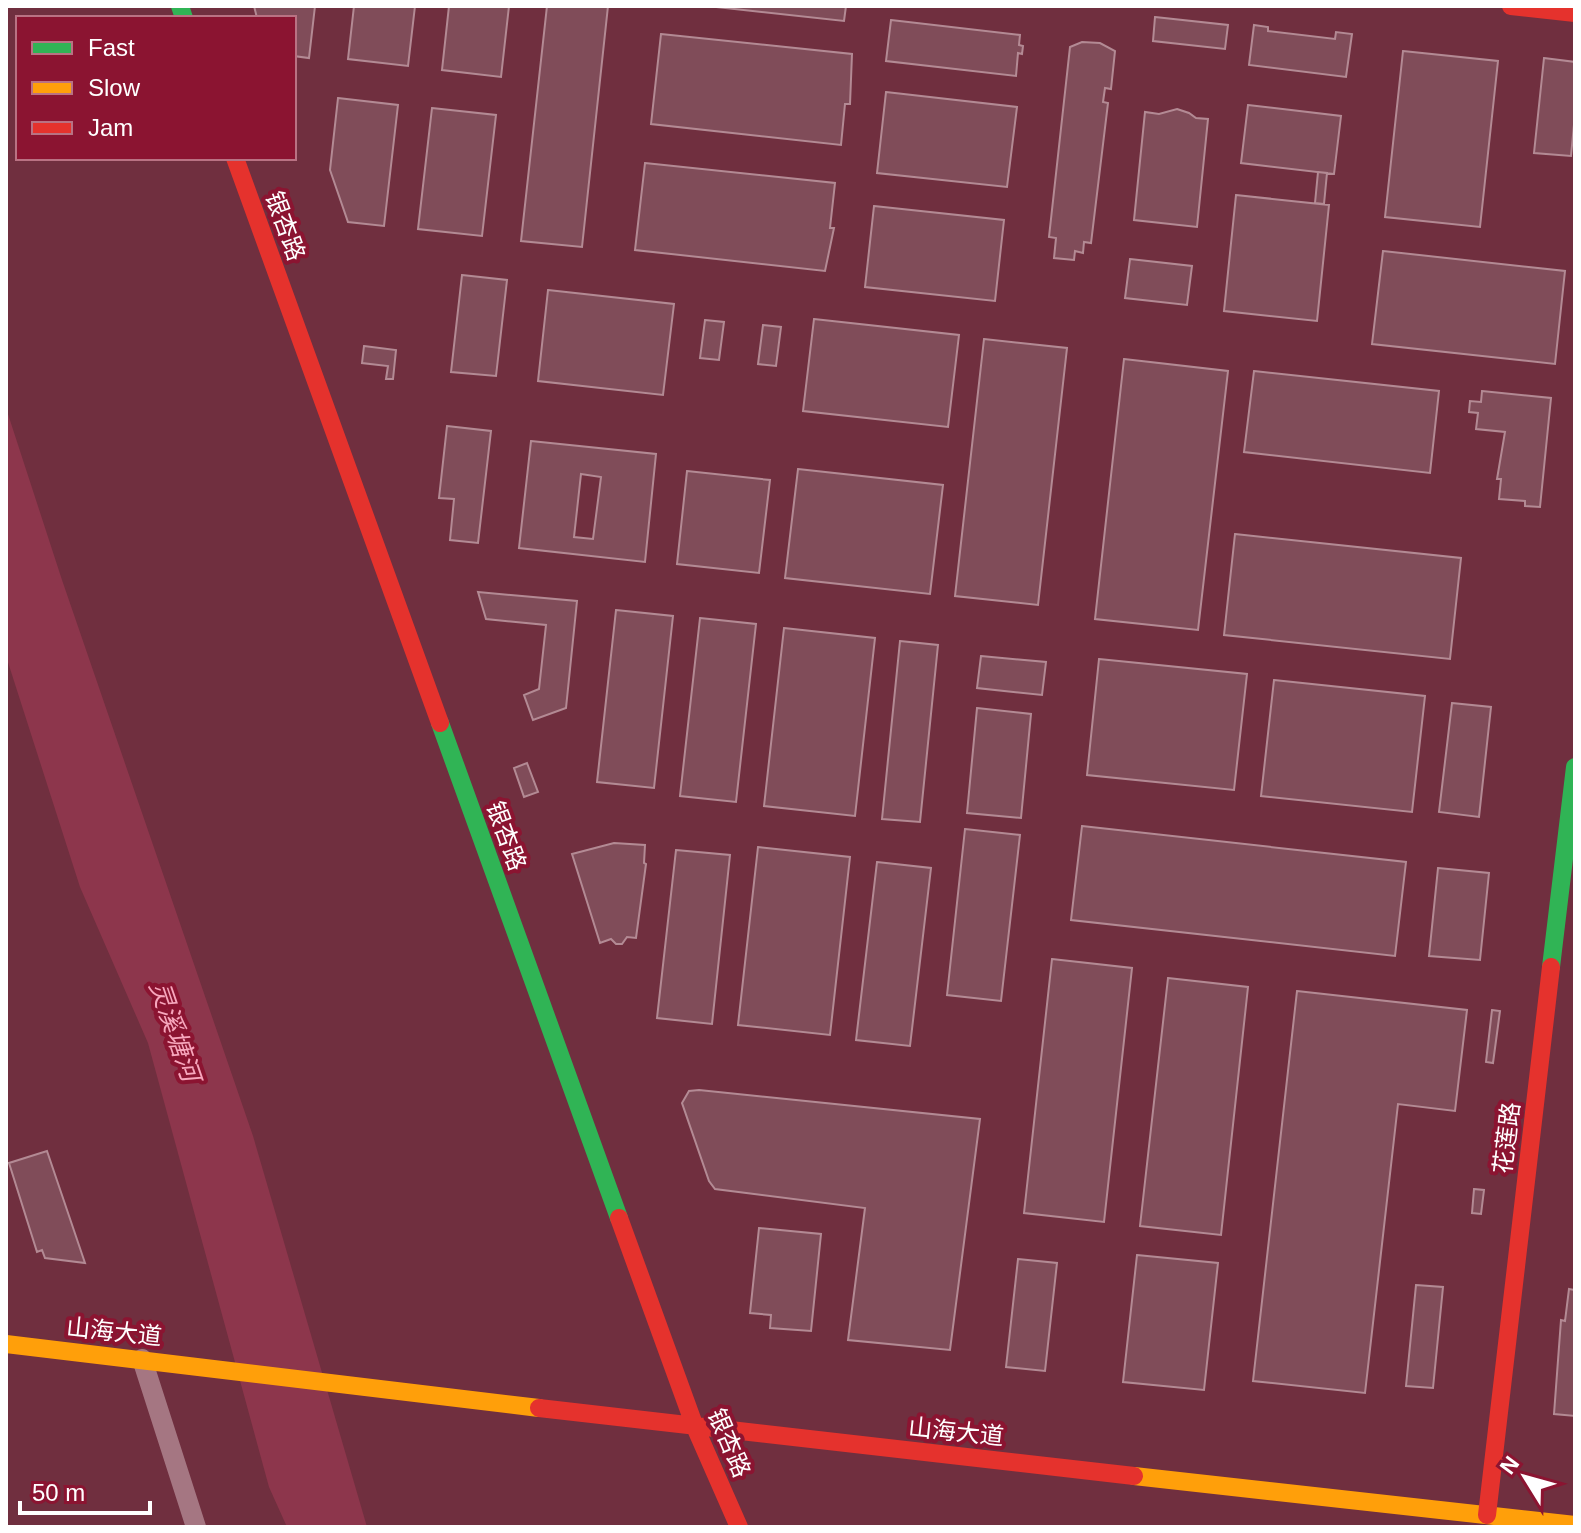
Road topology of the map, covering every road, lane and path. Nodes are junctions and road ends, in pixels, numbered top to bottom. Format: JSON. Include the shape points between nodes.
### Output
{"nodes":[{"id":1,"x":1511,"y":6,"type":"edge"},
{"id":2,"x":1575,"y":13,"type":"edge"},
{"id":3,"x":236,"y":160,"type":"edge"},
{"id":4,"x":1575,"y":767,"type":"edge"},
{"id":5,"x":6,"y":1344,"type":"edge"},
{"id":6,"x":142,"y":1359,"type":"junction"},
{"id":7,"x":695,"y":1427,"type":"junction"},
{"id":8,"x":1487,"y":1515,"type":"junction"},
{"id":9,"x":1575,"y":1525,"type":"edge"},
{"id":10,"x":196,"y":1527,"type":"edge"},
{"id":11,"x":739,"y":1527,"type":"edge"}],
"edges":[{"from":1,"to":2,"type":"street"},
{"from":3,"to":7,"type":"street","name":"银杏路"},
{"from":4,"to":8,"type":"street","name":"花莲路"},
{"from":5,"to":6,"type":"street","name":"山海大道"},
{"from":6,"to":7,"type":"street","name":"山海大道"},
{"from":6,"to":10,"type":"street"},
{"from":7,"to":8,"type":"street","name":"山海大道"},
{"from":7,"to":11,"type":"street","name":"银杏路"},
{"from":8,"to":9,"type":"street","name":"山海大道"}]}
